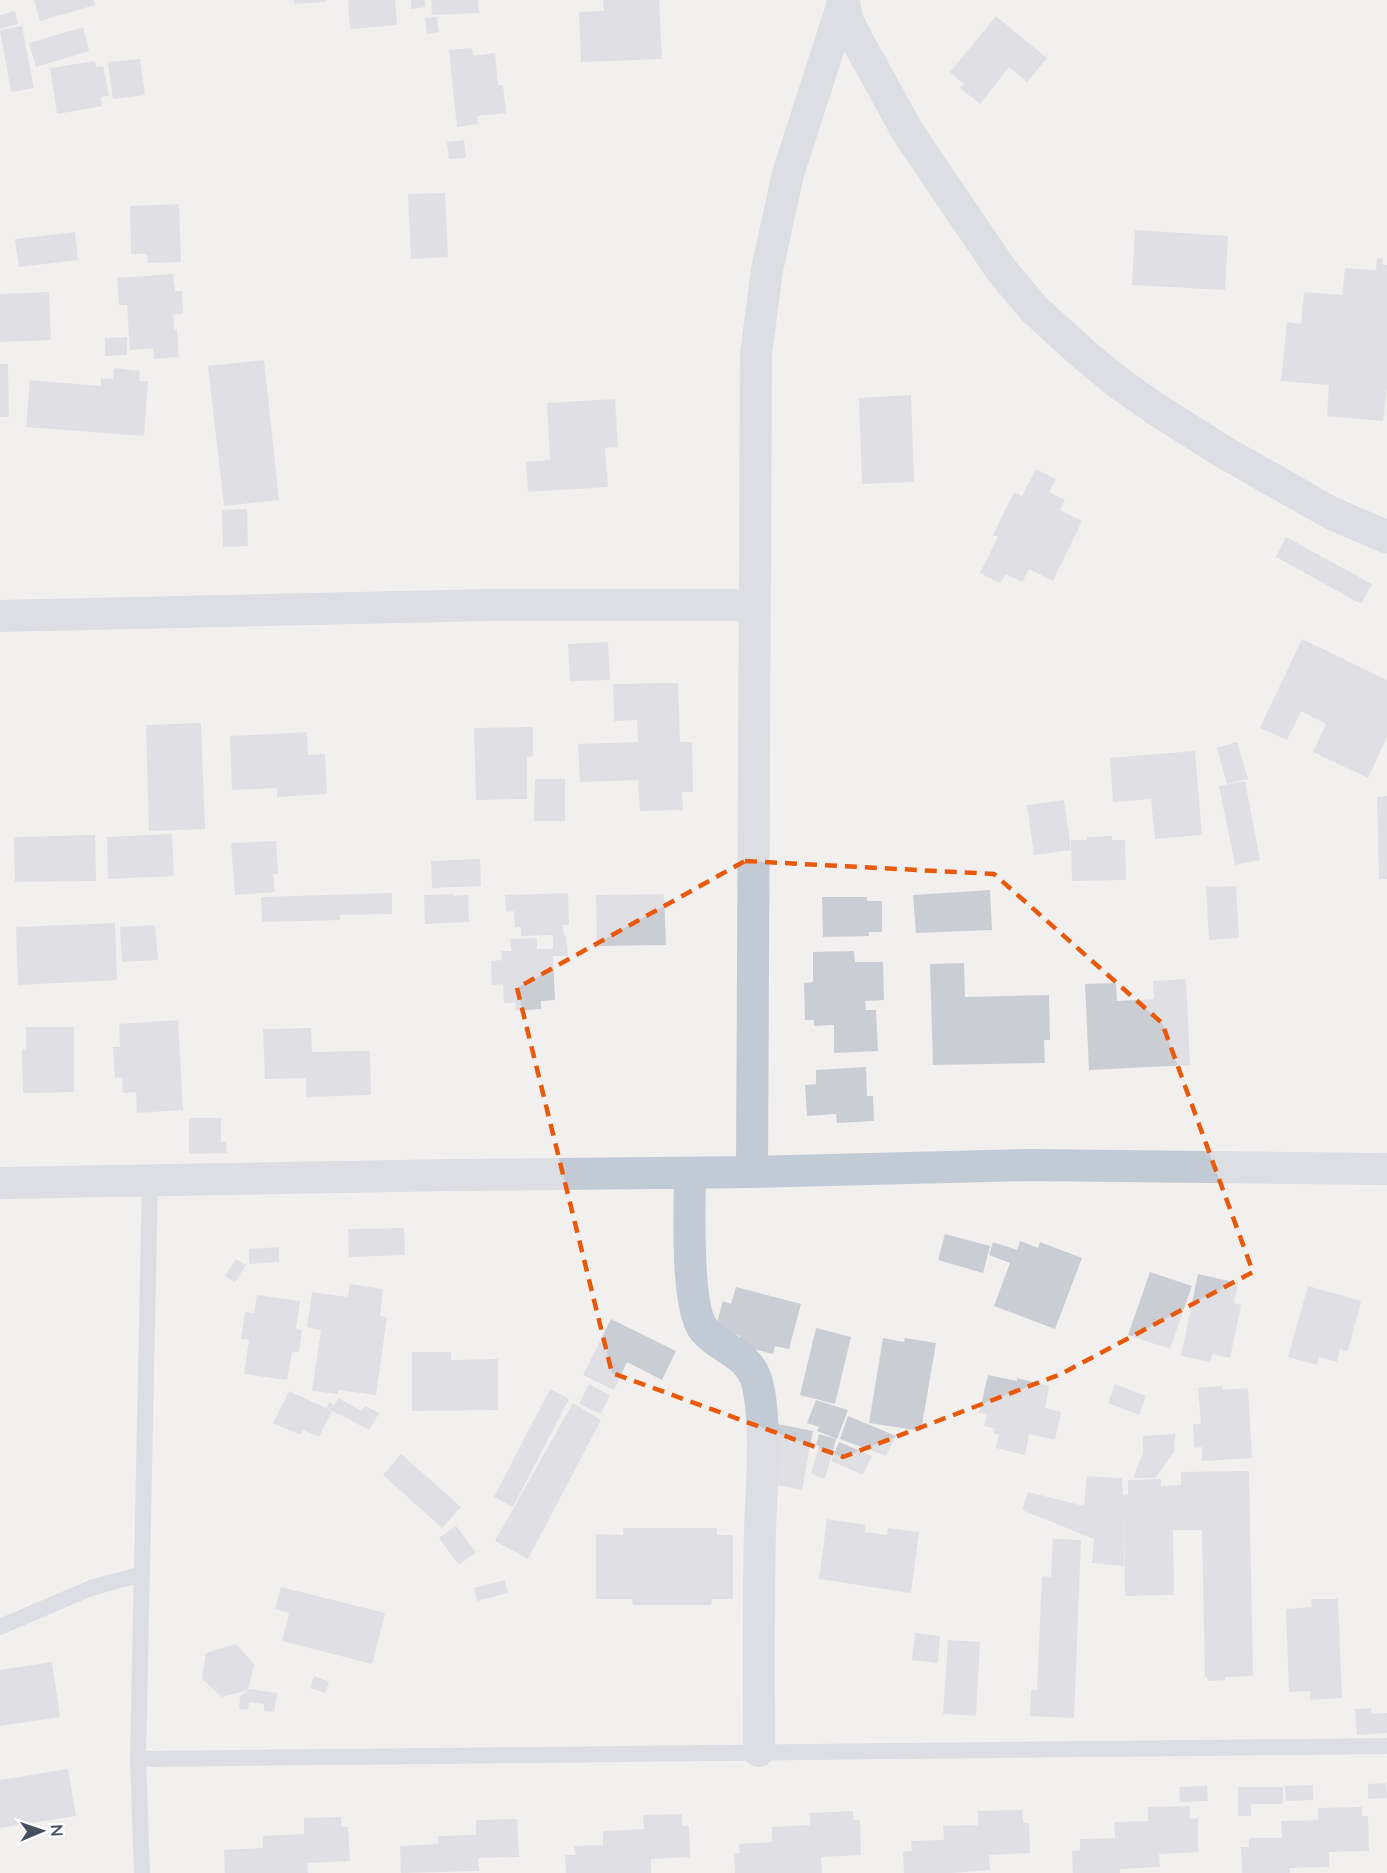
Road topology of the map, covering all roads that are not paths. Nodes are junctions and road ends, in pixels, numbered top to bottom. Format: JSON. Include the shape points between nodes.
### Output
{"nodes":[{"id":1,"x":843,"y":1,"type":"edge"},
{"id":2,"x":1387,"y":537,"type":"edge"},
{"id":3,"x":755,"y":605,"type":"junction"},
{"id":4,"x":0,"y":616,"type":"edge"},
{"id":5,"x":1387,"y":1169,"type":"edge"},
{"id":6,"x":752,"y":1172,"type":"junction"},
{"id":7,"x":690,"y":1173,"type":"junction"},
{"id":8,"x":150,"y":1180,"type":"junction"},
{"id":9,"x":0,"y":1183,"type":"edge"},
{"id":10,"x":142,"y":1574,"type":"junction"},
{"id":11,"x":0,"y":1627,"type":"edge"},
{"id":12,"x":1387,"y":1746,"type":"edge"},
{"id":13,"x":759,"y":1751,"type":"junction"},
{"id":14,"x":138,"y":1759,"type":"junction"},
{"id":15,"x":142,"y":1873,"type":"edge"}],
"edges":[{"from":1,"to":2,"type":"street","via":[[847,20],[909,134],[1002,271],[1035,310],[1104,371],[1168,417],[1331,513]]},
{"from":1,"to":3,"type":"street","via":[[788,174],[767,270],[756,354]]},
{"from":3,"to":4,"type":"street","via":[[492,604]]},
{"from":3,"to":6,"type":"street"},
{"from":5,"to":6,"type":"street","via":[[1031,1165]]},
{"from":6,"to":7,"type":"street"},
{"from":7,"to":8,"type":"street"},
{"from":7,"to":13,"type":"street","via":[[695,1310],[703,1329],[748,1363],[756,1379],[760,1406]]},
{"from":8,"to":9,"type":"street"},
{"from":8,"to":10,"type":"lane"},
{"from":10,"to":11,"type":"lane","via":[[90,1588]]},
{"from":10,"to":14,"type":"lane"},
{"from":12,"to":13,"type":"lane"},
{"from":13,"to":14,"type":"lane"},
{"from":14,"to":15,"type":"lane"}]}
